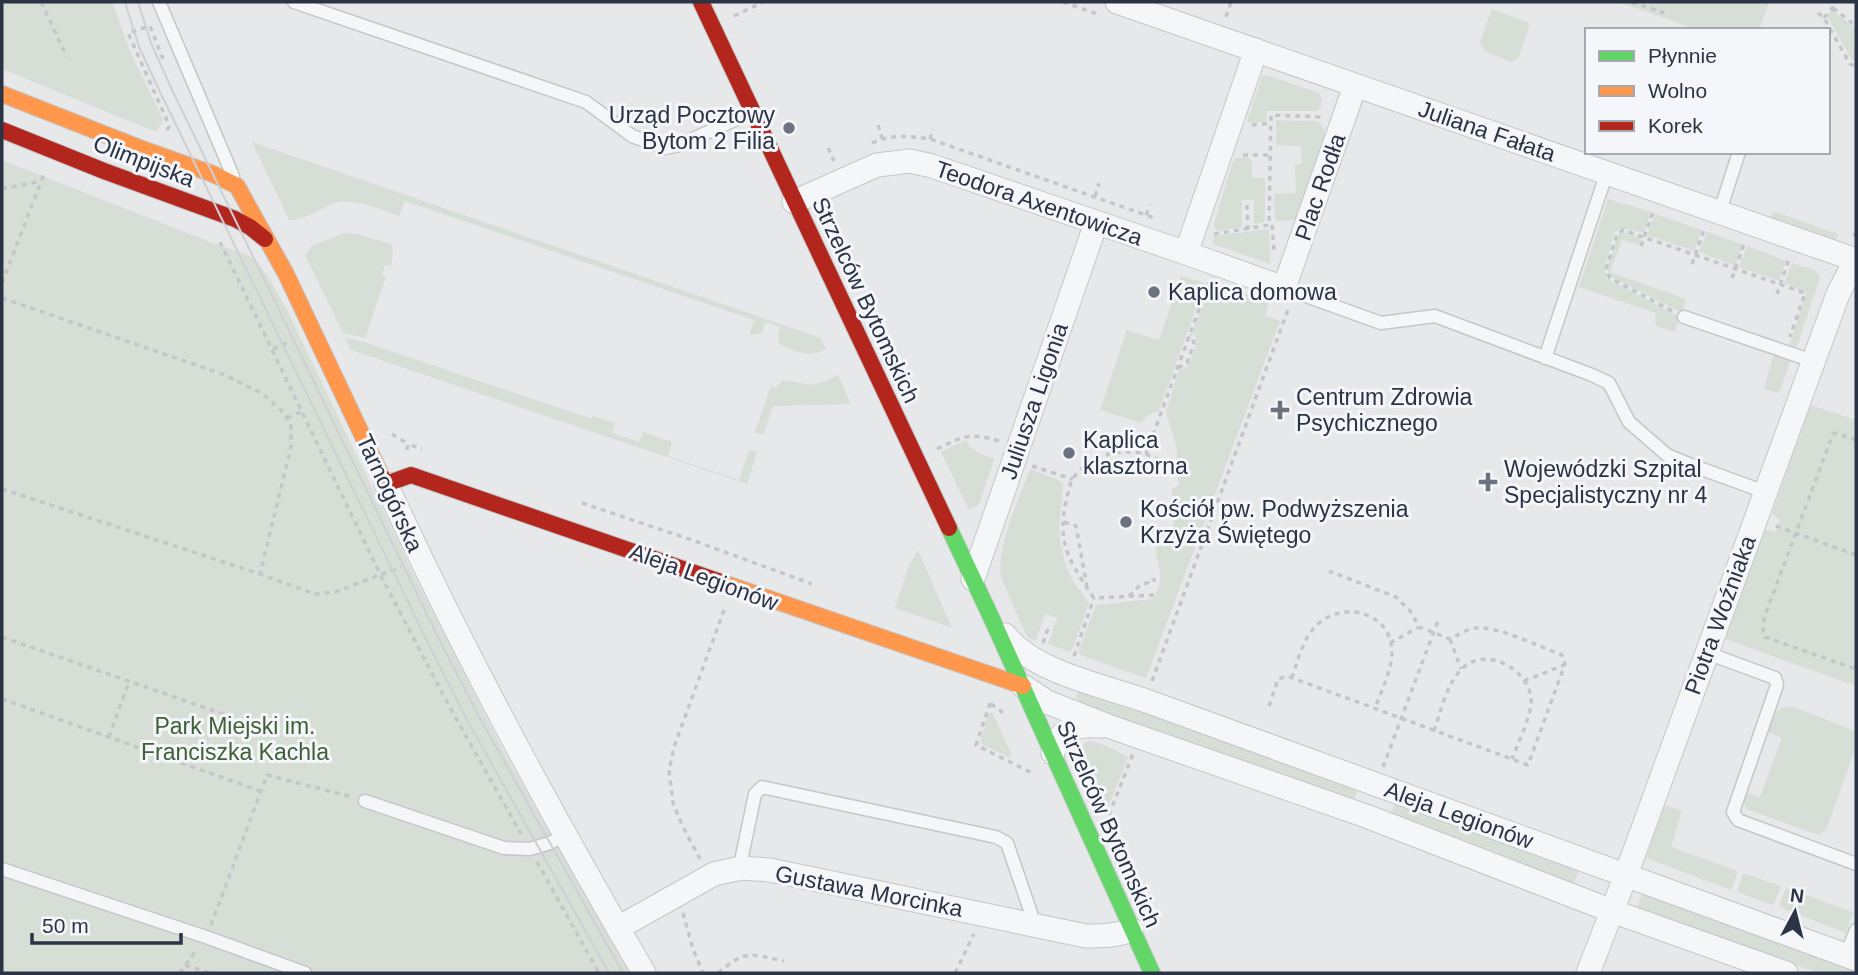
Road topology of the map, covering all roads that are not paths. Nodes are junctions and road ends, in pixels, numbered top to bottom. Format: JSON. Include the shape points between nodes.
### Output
{"nodes":[{"id":1,"x":159,"y":2,"type":"edge"},
{"id":2,"x":294,"y":2,"type":"edge"},
{"id":3,"x":708,"y":4,"type":"edge"},
{"id":4,"x":1109,"y":8,"type":"edge"},
{"id":5,"x":1256,"y":50,"type":"junction"},
{"id":6,"x":1355,"y":86,"type":"junction"},
{"id":7,"x":2,"y":94,"type":"edge"},
{"id":8,"x":752,"y":111,"type":"junction"},
{"id":9,"x":2,"y":130,"type":"edge"},
{"id":10,"x":1738,"y":154,"type":"edge"},
{"id":11,"x":1607,"y":172,"type":"junction"},
{"id":12,"x":237,"y":186,"type":"junction"},
{"id":13,"x":794,"y":202,"type":"junction"},
{"id":14,"x":1712,"y":218,"type":"junction"},
{"id":15,"x":1096,"y":223,"type":"junction"},
{"id":16,"x":266,"y":240,"type":"junction"},
{"id":17,"x":1186,"y":253,"type":"junction"},
{"id":18,"x":1856,"y":259,"type":"edge"},
{"id":19,"x":1289,"y":290,"type":"junction"},
{"id":20,"x":1684,"y":317,"type":"road end"},
{"id":21,"x":1545,"y":358,"type":"junction"},
{"id":22,"x":1813,"y":361,"type":"junction"},
{"id":23,"x":386,"y":484,"type":"junction"},
{"id":24,"x":1765,"y":492,"type":"junction"},
{"id":25,"x":973,"y":579,"type":"junction"},
{"id":26,"x":991,"y":617,"type":"junction"},
{"id":27,"x":1707,"y":653,"type":"junction"},
{"id":28,"x":1063,"y":664,"type":"junction"},
{"id":29,"x":962,"y":665,"type":"junction"},
{"id":30,"x":1023,"y":686,"type":"junction"},
{"id":31,"x":1108,"y":726,"type":"junction"},
{"id":32,"x":1053,"y":754,"type":"junction"},
{"id":33,"x":1380,"y":775,"type":"junction"},
{"id":34,"x":365,"y":801,"type":"road end"},
{"id":35,"x":1366,"y":817,"type":"junction"},
{"id":36,"x":564,"y":835,"type":"junction"},
{"id":37,"x":1856,"y":864,"type":"edge"},
{"id":38,"x":2,"y":869,"type":"edge"},
{"id":39,"x":741,"y":869,"type":"junction"},
{"id":40,"x":1626,"y":875,"type":"junction"},
{"id":41,"x":1612,"y":911,"type":"junction"},
{"id":42,"x":1029,"y":923,"type":"junction"},
{"id":43,"x":618,"y":928,"type":"junction"},
{"id":44,"x":1132,"y":930,"type":"junction"},
{"id":45,"x":1856,"y":930,"type":"edge"},
{"id":46,"x":1851,"y":957,"type":"edge"},
{"id":47,"x":305,"y":973,"type":"edge"},
{"id":48,"x":644,"y":973,"type":"edge"},
{"id":49,"x":1152,"y":973,"type":"edge"},
{"id":50,"x":1588,"y":973,"type":"edge"},
{"id":51,"x":1786,"y":973,"type":"edge"}],
"edges":[{"from":1,"to":12,"type":"lane","name":"Tarnogórska"},
{"from":2,"to":8,"type":"lane","via":[[586,102],[632,136],[664,148]]},
{"from":3,"to":8,"type":"street","name":"Strzelców Bytomskich"},
{"from":4,"to":5,"type":"street","name":"Juliana Fałata"},
{"from":5,"to":6,"type":"street","name":"Juliana Fałata"},
{"from":5,"to":17,"type":"street"},
{"from":6,"to":11,"type":"street","name":"Juliana Fałata"},
{"from":6,"to":19,"type":"street","name":"Plac Rodła"},
{"from":7,"to":12,"type":"street","name":"Olimpijska"},
{"from":8,"to":13,"type":"street","name":"Strzelców Bytomskich"},
{"from":9,"to":16,"type":"street","name":"Olimpijska","via":[[235,219]]},
{"from":10,"to":14,"type":"lane"},
{"from":11,"to":14,"type":"street","name":"Juliana Fałata"},
{"from":11,"to":21,"type":"lane"},
{"from":12,"to":16,"type":"street","name":"Tarnogórska"},
{"from":13,"to":15,"type":"street","name":"Teodora Axentowicza","via":[[877,164],[910,161]]},
{"from":13,"to":25,"type":"street","name":"Strzelców Bytomskich"},
{"from":14,"to":18,"type":"street","name":"Juliana Fałata"},
{"from":15,"to":17,"type":"street","name":"Teodora Axentowicza"},
{"from":15,"to":25,"type":"street","name":"Juliusza Ligonia","via":[[1009,451]]},
{"from":16,"to":23,"type":"street","name":"Tarnogórska"},
{"from":17,"to":19,"type":"street","name":"Teodora Axentowicza"},
{"from":18,"to":22,"type":"street","name":"Piotra Woźniaka"},
{"from":19,"to":21,"type":"lane","via":[[1381,323],[1436,316]]},
{"from":20,"to":22,"type":"lane"},
{"from":21,"to":24,"type":"lane","via":[[1609,383],[1629,422],[1667,455]]},
{"from":22,"to":24,"type":"street","name":"Piotra Woźniaka"},
{"from":23,"to":29,"type":"street","name":"Aleja Legionów","via":[[411,475]]},
{"from":23,"to":36,"type":"street","name":"Tarnogórska"},
{"from":24,"to":27,"type":"street","name":"Piotra Woźniaka"},
{"from":25,"to":26,"type":"street","name":"Strzelców Bytomskich"},
{"from":26,"to":28,"type":"street","name":"Aleja Legionów","via":[[1011,643],[1027,654]]},
{"from":26,"to":29,"type":"street","name":"Strzelców Bytomskich","via":[[994,640],[987,655]]},
{"from":26,"to":30,"type":"street","name":"Strzelców Bytomskich"},
{"from":27,"to":37,"type":"lane","via":[[1775,678],[1777,685],[1733,812],[1738,820]]},
{"from":27,"to":40,"type":"street","name":"Piotra Woźniaka"},
{"from":28,"to":30,"type":"street"},
{"from":28,"to":33,"type":"street","name":"Aleja Legionów","via":[[1141,699]]},
{"from":29,"to":30,"type":"street","name":"Aleja Legionów"},
{"from":30,"to":31,"type":"street","name":"Aleja Legionów","via":[[1047,702]]},
{"from":30,"to":32,"type":"street","name":"Strzelców Bytomskich"},
{"from":31,"to":32,"type":"street","via":[[1072,728],[1055,743]]},
{"from":31,"to":35,"type":"street","name":"Aleja Legionów"},
{"from":32,"to":44,"type":"street","name":"Strzelców Bytomskich"},
{"from":33,"to":35,"type":"street"},
{"from":33,"to":40,"type":"street","name":"Aleja Legionów"},
{"from":34,"to":36,"type":"lane","via":[[505,848],[530,849]]},
{"from":35,"to":41,"type":"street","name":"Aleja Legionów"},
{"from":36,"to":43,"type":"street","name":"Tarnogórska"},
{"from":38,"to":47,"type":"lane"},
{"from":39,"to":42,"type":"street","name":"Gustawa Morcinka","via":[[770,870]]},
{"from":39,"to":42,"type":"lane","via":[[755,794],[762,787],[996,837],[1006,843],[1031,913]]},
{"from":39,"to":43,"type":"street","name":"Gustawa Morcinka","via":[[714,874]]},
{"from":40,"to":41,"type":"street","name":"Piotra Woźniaka"},
{"from":40,"to":46,"type":"street","name":"Aleja Legionów"},
{"from":41,"to":50,"type":"street","name":"Piotra Woźniaka"},
{"from":41,"to":51,"type":"street","name":"Aleja Legionów"},
{"from":42,"to":44,"type":"street","name":"Gustawa Morcinka","via":[[1086,936]]},
{"from":43,"to":48,"type":"street","name":"Tarnogórska"},
{"from":44,"to":49,"type":"street","name":"Strzelców Bytomskich"},
{"from":45,"to":46,"type":"lane"}]}
